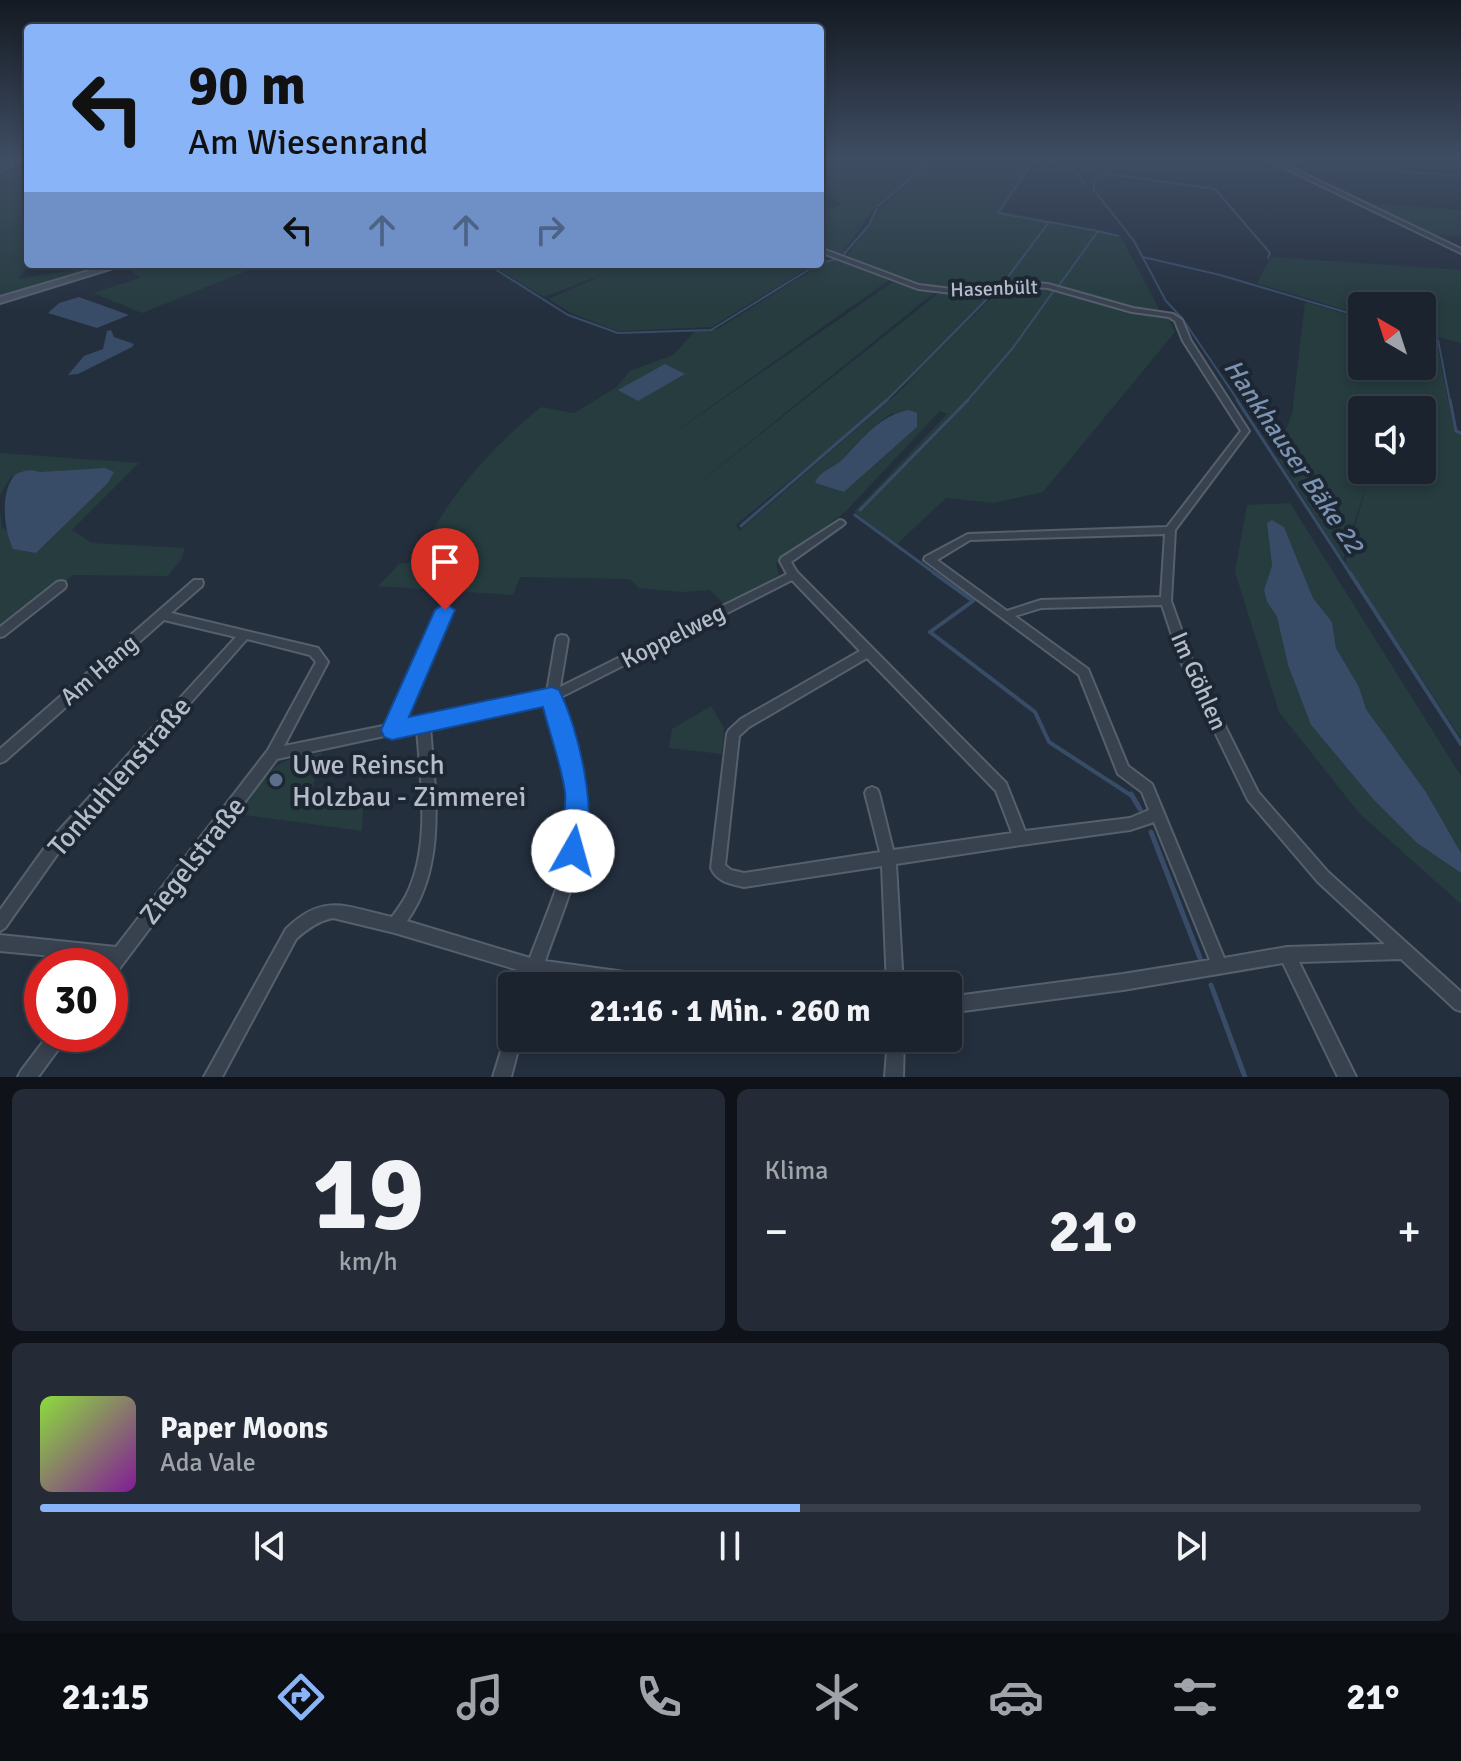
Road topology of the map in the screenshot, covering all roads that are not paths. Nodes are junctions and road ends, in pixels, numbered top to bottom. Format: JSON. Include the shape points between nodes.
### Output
{"nodes":[{"id":1,"x":1375,"y":210,"type":"edge"},
{"id":2,"x":1461,"y":251,"type":"edge"},
{"id":3,"x":824,"y":252,"type":"edge"},
{"id":4,"x":108,"y":268,"type":"edge"},
{"id":5,"x":0,"y":300,"type":"edge"},
{"id":6,"x":840,"y":523,"type":"dead end"},
{"id":7,"x":1170,"y":530,"type":"junction"},
{"id":8,"x":793,"y":575,"type":"junction"},
{"id":9,"x":198,"y":583,"type":"dead end"},
{"id":10,"x":61,"y":585,"type":"dead end"},
{"id":11,"x":1166,"y":601,"type":"junction"},
{"id":12,"x":445,"y":610,"type":"dead end"},
{"id":13,"x":162,"y":615,"type":"junction"},
{"id":14,"x":1006,"y":615,"type":"junction"},
{"id":15,"x":0,"y":633,"type":"edge"},
{"id":16,"x":244,"y":635,"type":"junction"},
{"id":17,"x":562,"y":639,"type":"dead end"},
{"id":18,"x":868,"y":652,"type":"junction"},
{"id":19,"x":552,"y":696,"type":"junction"},
{"id":20,"x":423,"y":723,"type":"junction"},
{"id":21,"x":392,"y":730,"type":"junction"},
{"id":22,"x":273,"y":754,"type":"junction"},
{"id":23,"x":0,"y":757,"type":"edge"},
{"id":24,"x":872,"y":793,"type":"dead end"},
{"id":25,"x":1157,"y":814,"type":"junction"},
{"id":26,"x":1021,"y":838,"type":"junction"},
{"id":27,"x":889,"y":861,"type":"junction"},
{"id":28,"x":0,"y":923,"type":"edge"},
{"id":29,"x":395,"y":925,"type":"junction"},
{"id":30,"x":0,"y":943,"type":"edge"},
{"id":31,"x":32,"y":948,"type":"edge"},
{"id":32,"x":124,"y":948,"type":"edge"},
{"id":33,"x":1403,"y":951,"type":"junction"},
{"id":34,"x":1287,"y":955,"type":"junction"},
{"id":35,"x":1220,"y":966,"type":"junction"},
{"id":36,"x":534,"y":967,"type":"junction"},
{"id":37,"x":533,"y":972,"type":"edge"},
{"id":38,"x":569,"y":972,"type":"edge"},
{"id":39,"x":894,"y":972,"type":"edge"},
{"id":40,"x":962,"y":1003,"type":"edge"},
{"id":41,"x":1461,"y":1003,"type":"edge"},
{"id":42,"x":46,"y":1052,"type":"edge"},
{"id":43,"x":509,"y":1052,"type":"edge"},
{"id":44,"x":895,"y":1052,"type":"edge"},
{"id":45,"x":27,"y":1077,"type":"edge"},
{"id":46,"x":213,"y":1077,"type":"edge"},
{"id":47,"x":502,"y":1077,"type":"edge"},
{"id":48,"x":894,"y":1077,"type":"edge"},
{"id":49,"x":1347,"y":1077,"type":"edge"}],
"edges":[{"from":1,"to":2,"type":"street"},
{"from":3,"to":7,"type":"street","name":"Hasenbült","via":[[918,287],[952,291],[1048,286],[1178,320],[1245,431]]},
{"from":4,"to":5,"type":"street"},
{"from":6,"to":8,"type":"street","via":[[785,561]]},
{"from":7,"to":11,"type":"street","name":"Im Göhlen"},
{"from":7,"to":14,"type":"street","via":[[968,537],[929,560]]},
{"from":8,"to":18,"type":"street"},
{"from":8,"to":19,"type":"street","name":"Koppelweg"},
{"from":9,"to":13,"type":"street","name":"Am Hang"},
{"from":10,"to":15,"type":"street"},
{"from":11,"to":14,"type":"street","via":[[1041,604]]},
{"from":11,"to":33,"type":"street","name":"Im Göhlen","via":[[1186,660],[1253,796],[1323,877]]},
{"from":12,"to":21,"type":"street"},
{"from":13,"to":16,"type":"street","name":"Ziegelstraße"},
{"from":13,"to":23,"type":"street","name":"Am Hang"},
{"from":14,"to":25,"type":"street","via":[[1084,672],[1123,770],[1147,788]]},
{"from":16,"to":22,"type":"street","name":"Ziegelstraße","via":[[321,655]]},
{"from":16,"to":28,"type":"street","name":"Tonkuhlenstraße","via":[[56,844]]},
{"from":17,"to":19,"type":"street"},
{"from":18,"to":26,"type":"street","via":[[1001,787]]},
{"from":18,"to":27,"type":"street","via":[[733,734],[718,868],[744,880]]},
{"from":19,"to":20,"type":"street","name":"Koppelweg"},
{"from":19,"to":36,"type":"street","via":[[572,762],[578,821]]},
{"from":20,"to":21,"type":"street","name":"Koppelweg"},
{"from":20,"to":29,"type":"street","via":[[428,844],[407,912]]},
{"from":21,"to":22,"type":"street","name":"Koppelweg"},
{"from":22,"to":32,"type":"street","name":"Ziegelstraße"},
{"from":24,"to":27,"type":"street"},
{"from":25,"to":26,"type":"street","via":[[1130,824]]},
{"from":25,"to":35,"type":"street"},
{"from":26,"to":27,"type":"street"},
{"from":27,"to":39,"type":"street"},
{"from":29,"to":36,"type":"street"},
{"from":29,"to":46,"type":"street","via":[[333,911],[302,923],[291,934]]},
{"from":30,"to":31,"type":"street"},
{"from":33,"to":34,"type":"street"},
{"from":33,"to":41,"type":"street","name":"Im Göhlen"},
{"from":34,"to":35,"type":"street"},
{"from":34,"to":49,"type":"street"},
{"from":35,"to":40,"type":"street"},
{"from":36,"to":37,"type":"street"},
{"from":36,"to":38,"type":"street"},
{"from":42,"to":45,"type":"street"},
{"from":43,"to":47,"type":"street"},
{"from":44,"to":48,"type":"street"}]}
